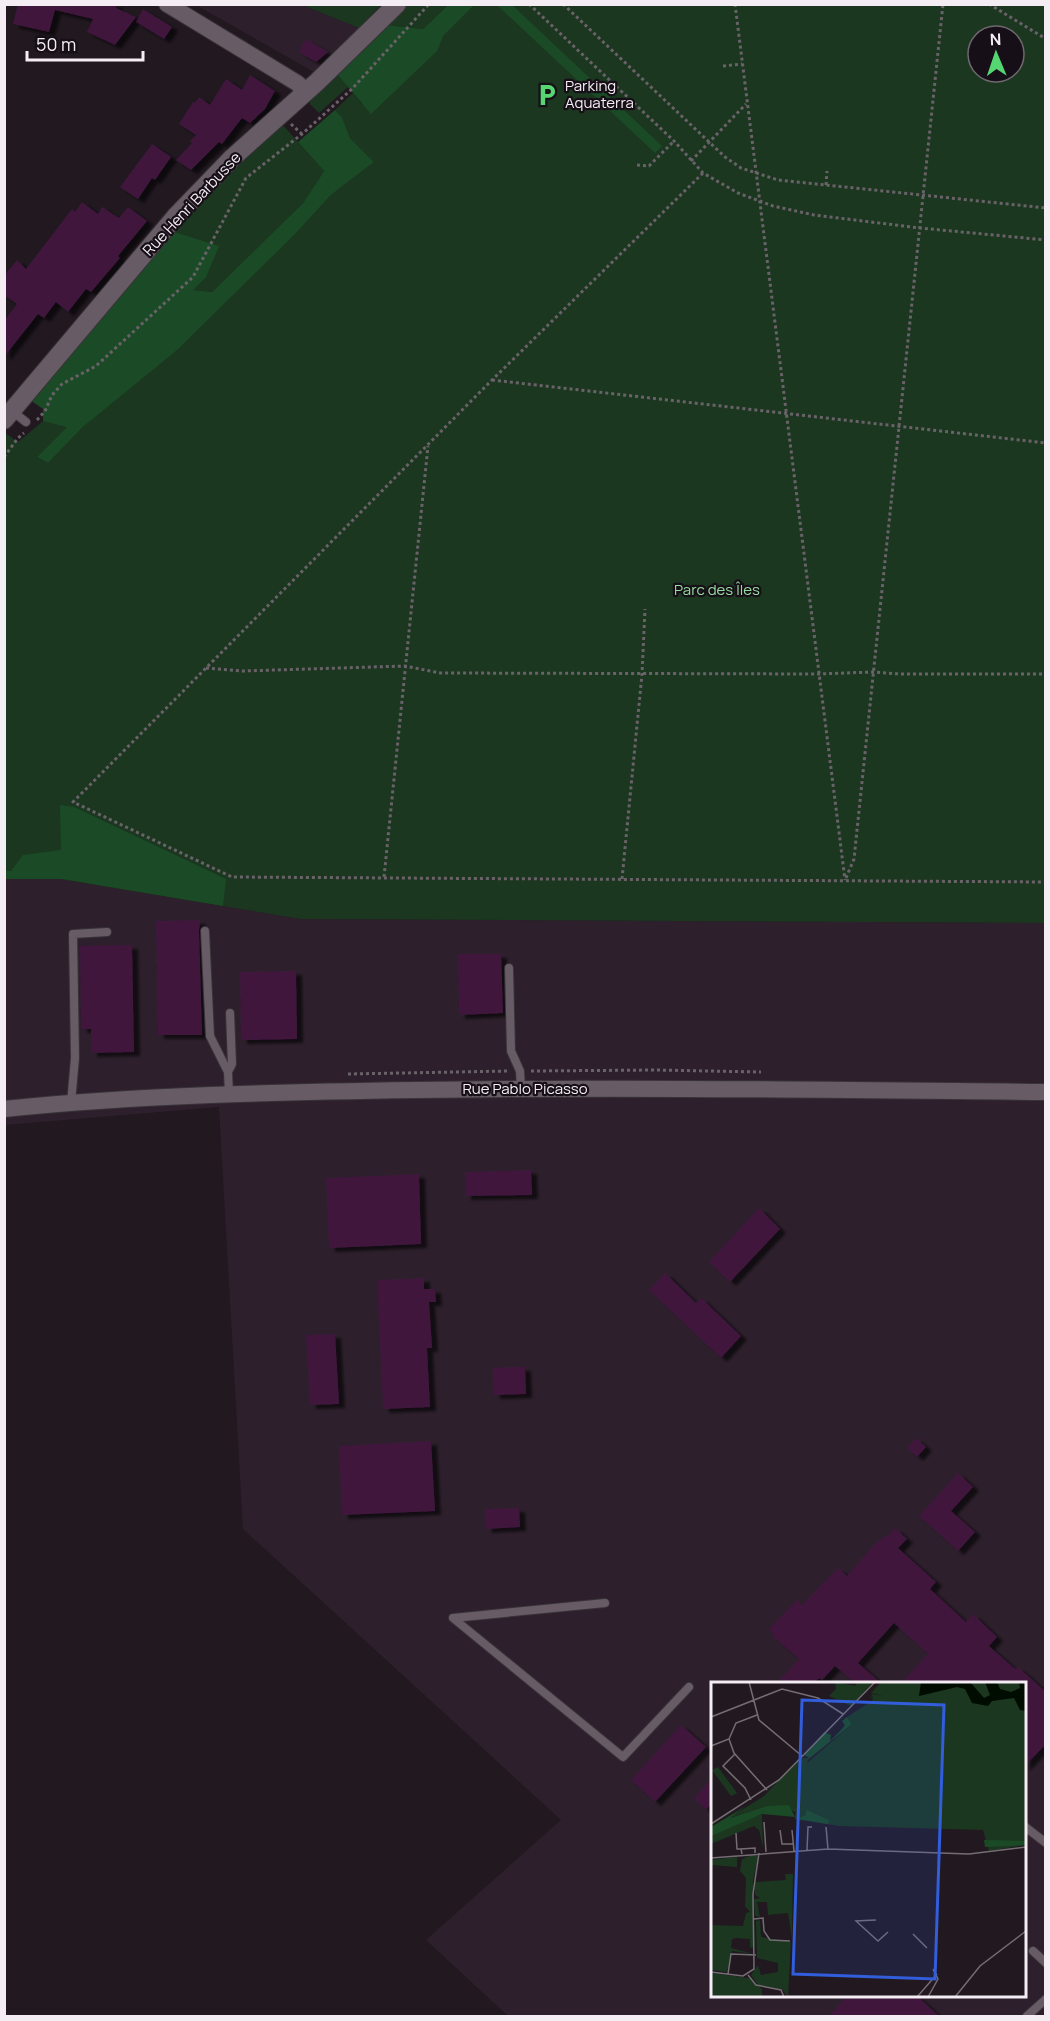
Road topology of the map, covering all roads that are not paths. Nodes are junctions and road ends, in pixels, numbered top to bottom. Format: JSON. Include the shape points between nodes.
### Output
{"nodes":[{"id":1,"x":167,"y":4,"type":"edge"},
{"id":2,"x":397,"y":4,"type":"edge"},
{"id":3,"x":306,"y":91,"type":"junction"},
{"id":4,"x":16,"y":417,"type":"edge"},
{"id":5,"x":205,"y":931,"type":"dead end"},
{"id":6,"x":107,"y":932,"type":"dead end"},
{"id":7,"x":509,"y":969,"type":"dead end"},
{"id":8,"x":230,"y":1013,"type":"dead end"},
{"id":9,"x":228,"y":1072,"type":"junction"},
{"id":10,"x":520,"y":1089,"type":"junction"},
{"id":11,"x":1046,"y":1092,"type":"edge"},
{"id":12,"x":229,"y":1094,"type":"junction"},
{"id":13,"x":71,"y":1103,"type":"junction"},
{"id":14,"x":4,"y":1108,"type":"edge"},
{"id":15,"x":605,"y":1602,"type":"dead end"},
{"id":16,"x":689,"y":1687,"type":"dead end"},
{"id":17,"x":1026,"y":1828,"type":"edge"},
{"id":18,"x":1046,"y":1843,"type":"edge"},
{"id":19,"x":1033,"y":1951,"type":"dead end"},
{"id":20,"x":1046,"y":1963,"type":"edge"},
{"id":21,"x":1046,"y":1999,"type":"edge"},
{"id":22,"x":1027,"y":2016,"type":"edge"}],
"edges":[{"from":1,"to":3,"type":"street"},
{"from":2,"to":3,"type":"street","name":"Rue Henri Barbusse"},
{"from":3,"to":4,"type":"street","name":"Rue Henri Barbusse","via":[[176,216]]},
{"from":5,"to":9,"type":"lane","via":[[210,1036]]},
{"from":6,"to":13,"type":"lane","via":[[73,934],[75,1058]]},
{"from":7,"to":10,"type":"lane","via":[[511,1051],[520,1071]]},
{"from":8,"to":9,"type":"lane","via":[[232,1064]]},
{"from":9,"to":12,"type":"lane"},
{"from":10,"to":11,"type":"street","name":"Rue Pablo Picasso"},
{"from":10,"to":12,"type":"street","name":"Rue Pablo Picasso"},
{"from":12,"to":13,"type":"street","name":"Rue Pablo Picasso"},
{"from":13,"to":14,"type":"street","name":"Rue Pablo Picasso"},
{"from":15,"to":16,"type":"lane","via":[[453,1618],[623,1757]]},
{"from":17,"to":18,"type":"lane"},
{"from":19,"to":20,"type":"lane"},
{"from":21,"to":22,"type":"lane"}]}
